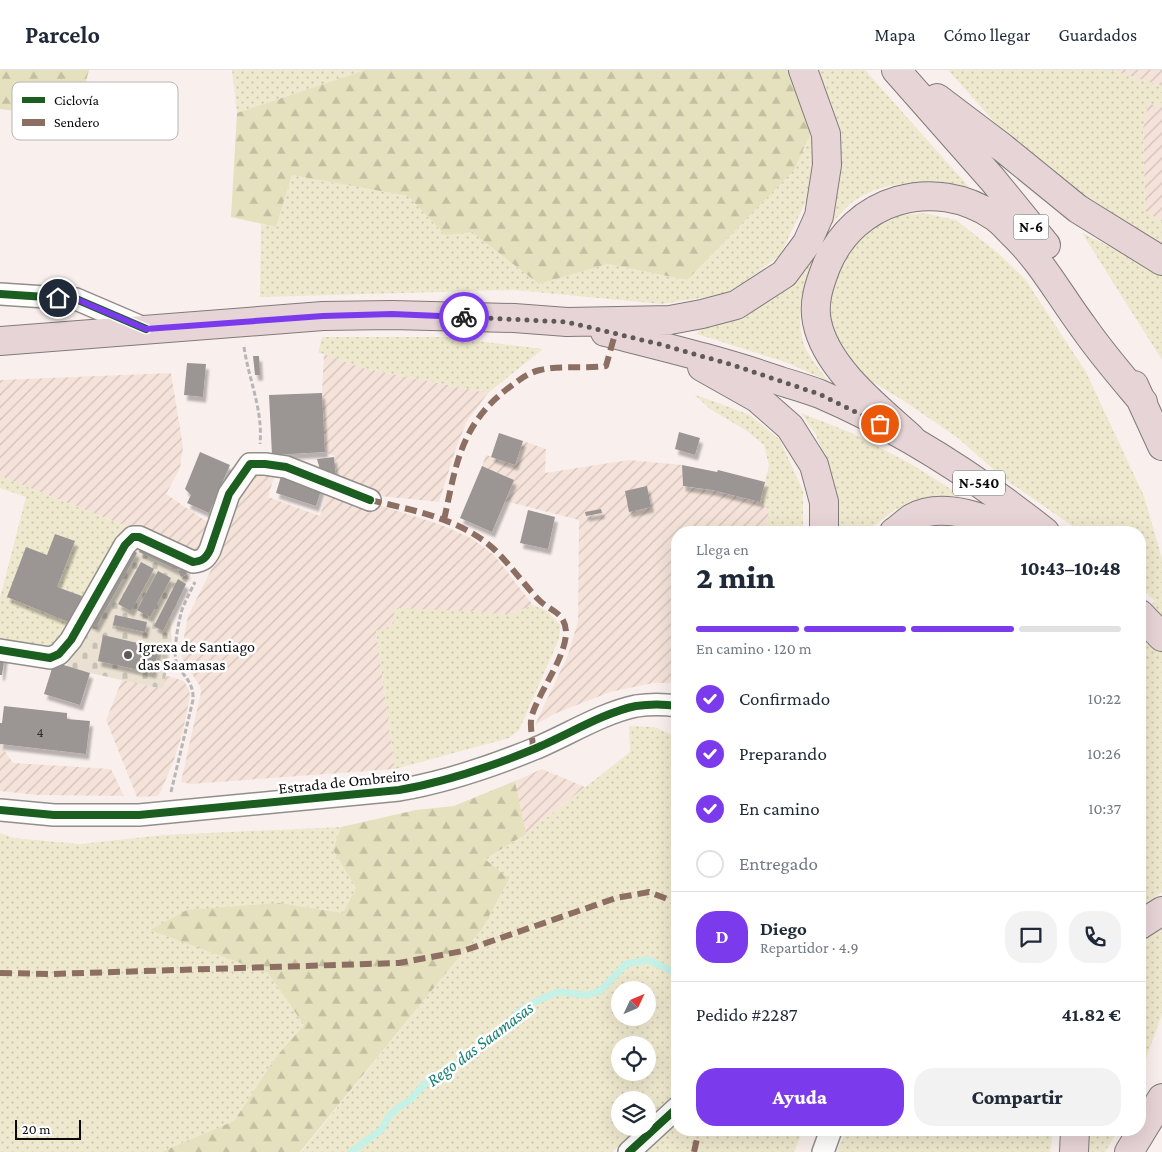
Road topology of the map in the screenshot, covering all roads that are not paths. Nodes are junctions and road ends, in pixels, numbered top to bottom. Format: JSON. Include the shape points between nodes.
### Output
{"nodes":[{"id":1,"x":803,"y":70,"type":"edge"},
{"id":2,"x":896,"y":70,"type":"edge"},
{"id":3,"x":901,"y":70,"type":"edge"},
{"id":4,"x":1162,"y":261,"type":"edge"},
{"id":5,"x":0,"y":294,"type":"edge"},
{"id":6,"x":567,"y":322,"type":"junction"},
{"id":7,"x":146,"y":329,"type":"junction"},
{"id":8,"x":0,"y":341,"type":"edge"},
{"id":9,"x":663,"y":345,"type":"junction"},
{"id":10,"x":1143,"y":402,"type":"junction"},
{"id":11,"x":910,"y":438,"type":"junction"},
{"id":12,"x":1162,"y":446,"type":"edge"},
{"id":13,"x":370,"y":500,"type":"dead end"},
{"id":14,"x":824,"y":526,"type":"edge"},
{"id":15,"x":902,"y":526,"type":"edge"},
{"id":16,"x":1002,"y":526,"type":"edge"},
{"id":17,"x":1037,"y":526,"type":"edge"},
{"id":18,"x":1146,"y":620,"type":"edge"},
{"id":19,"x":1162,"y":637,"type":"edge"},
{"id":20,"x":0,"y":650,"type":"edge"},
{"id":21,"x":671,"y":706,"type":"edge"},
{"id":22,"x":0,"y":810,"type":"edge"},
{"id":23,"x":1162,"y":911,"type":"edge"},
{"id":24,"x":1146,"y":921,"type":"edge"},
{"id":25,"x":1162,"y":1098,"type":"edge"},
{"id":26,"x":671,"y":1113,"type":"edge"},
{"id":27,"x":1146,"y":1124,"type":"edge"},
{"id":28,"x":1162,"y":1133,"type":"edge"},
{"id":29,"x":829,"y":1136,"type":"edge"},
{"id":30,"x":1075,"y":1136,"type":"edge"},
{"id":31,"x":1139,"y":1136,"type":"edge"},
{"id":32,"x":629,"y":1152,"type":"edge"},
{"id":33,"x":823,"y":1152,"type":"edge"},
{"id":34,"x":1074,"y":1152,"type":"edge"},
{"id":35,"x":1129,"y":1152,"type":"edge"},
{"id":36,"x":1153,"y":1152,"type":"edge"}],
"edges":[{"from":1,"to":6,"type":"highway","via":[[826,134],[828,165],[819,216],[807,242],[784,274],[736,305],[702,314],[670,320]]},
{"from":2,"to":10,"type":"highway","number":"N-6","via":[[1052,253],[1116,351]]},
{"from":3,"to":4,"type":"highway","via":[[1078,209]]},
{"from":5,"to":7,"type":"street","via":[[76,299]]},
{"from":6,"to":7,"type":"highway","number":"N-540","via":[[392,314]]},
{"from":6,"to":9,"type":"highway","number":"N-540"},
{"from":7,"to":8,"type":"highway","number":"N-540"},
{"from":9,"to":11,"type":"highway","number":"N-540","via":[[819,394]]},
{"from":9,"to":14,"type":"highway","via":[[757,398],[790,426],[814,465],[824,502]]},
{"from":10,"to":11,"type":"highway","via":[[1020,241],[995,217],[963,200],[929,195],[898,200],[874,210],[846,233],[832,251],[816,296],[817,322],[841,371]]},
{"from":10,"to":12,"type":"highway","number":"N-6"},
{"from":11,"to":17,"type":"highway","number":"N-540","via":[[971,477]]},
{"from":13,"to":20,"type":"street","via":[[286,467],[250,464],[229,494],[210,550],[202,561],[193,562],[133,537],[125,545],[71,640],[59,654],[50,658]]},
{"from":15,"to":16,"type":"highway","via":[[913,517],[934,512],[962,512]]},
{"from":18,"to":19,"type":"highway"},
{"from":21,"to":22,"type":"street","name":"Estrada de Ombreiro","via":[[636,706],[618,711],[498,763],[441,782],[399,790],[166,813],[54,815]]},
{"from":23,"to":24,"type":"highway"},
{"from":25,"to":27,"type":"highway"},
{"from":26,"to":32,"type":"street"},
{"from":28,"to":36,"type":"highway"},
{"from":29,"to":33,"type":"street"},
{"from":30,"to":34,"type":"highway"},
{"from":31,"to":35,"type":"highway"}]}
